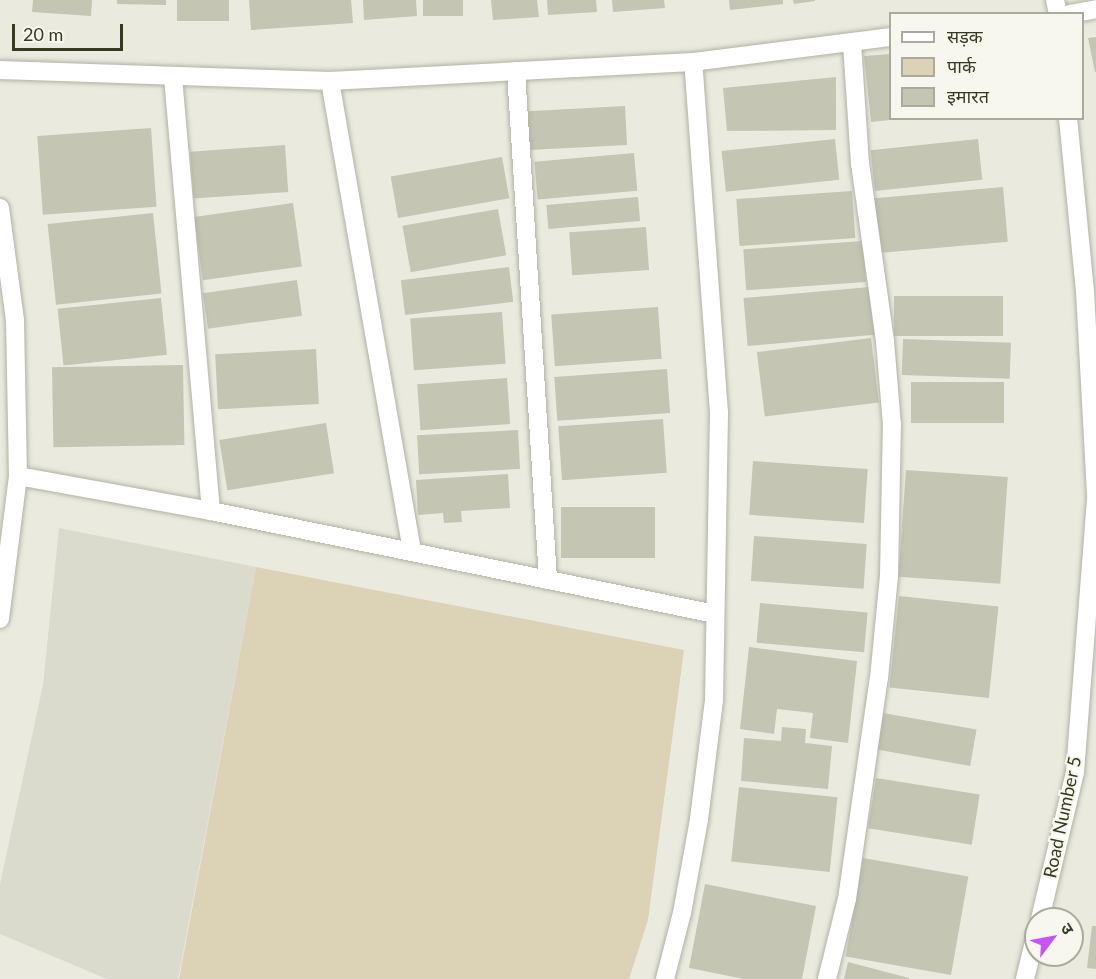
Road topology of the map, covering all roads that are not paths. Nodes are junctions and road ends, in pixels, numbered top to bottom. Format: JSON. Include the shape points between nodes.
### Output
{"nodes":[{"id":1,"x":1096,"y":9,"type":"edge"},
{"id":2,"x":1080,"y":12,"type":"edge"},
{"id":3,"x":889,"y":37,"type":"edge"},
{"id":4,"x":852,"y":42,"type":"junction"},
{"id":5,"x":693,"y":62,"type":"junction"},
{"id":6,"x":0,"y":70,"type":"edge"},
{"id":7,"x":516,"y":71,"type":"junction"},
{"id":8,"x":173,"y":77,"type":"junction"},
{"id":9,"x":330,"y":81,"type":"junction"},
{"id":10,"x":1068,"y":120,"type":"edge"},
{"id":11,"x":0,"y":208,"type":"edge"},
{"id":12,"x":18,"y":476,"type":"junction"},
{"id":13,"x":1096,"y":497,"type":"edge"},
{"id":14,"x":211,"y":511,"type":"junction"},
{"id":15,"x":412,"y":552,"type":"junction"},
{"id":16,"x":548,"y":580,"type":"junction"},
{"id":17,"x":715,"y":614,"type":"junction"},
{"id":18,"x":0,"y":619,"type":"edge"},
{"id":19,"x":1043,"y":907,"type":"edge"},
{"id":20,"x":665,"y":979,"type":"edge"},
{"id":21,"x":827,"y":979,"type":"edge"}],
"edges":[{"from":1,"to":2,"type":"street"},
{"from":3,"to":4,"type":"street"},
{"from":4,"to":5,"type":"street"},
{"from":4,"to":21,"type":"street","via":[[860,164],[885,341],[892,425],[889,576],[879,678],[847,899]]},
{"from":5,"to":7,"type":"street"},
{"from":5,"to":17,"type":"street","via":[[719,413]]},
{"from":6,"to":8,"type":"street"},
{"from":7,"to":9,"type":"street"},
{"from":7,"to":16,"type":"street"},
{"from":8,"to":9,"type":"street"},
{"from":8,"to":14,"type":"street"},
{"from":9,"to":15,"type":"street"},
{"from":10,"to":13,"type":"street","name":"Road Number 5","via":[[1084,291]]},
{"from":11,"to":12,"type":"street","via":[[15,320]]},
{"from":12,"to":14,"type":"street"},
{"from":12,"to":18,"type":"street"},
{"from":13,"to":19,"type":"street","name":"Road Number 5","via":[[1076,772]]},
{"from":14,"to":15,"type":"street"},
{"from":15,"to":16,"type":"street"},
{"from":16,"to":17,"type":"street"},
{"from":17,"to":20,"type":"street","via":[[714,700],[699,819]]}]}
